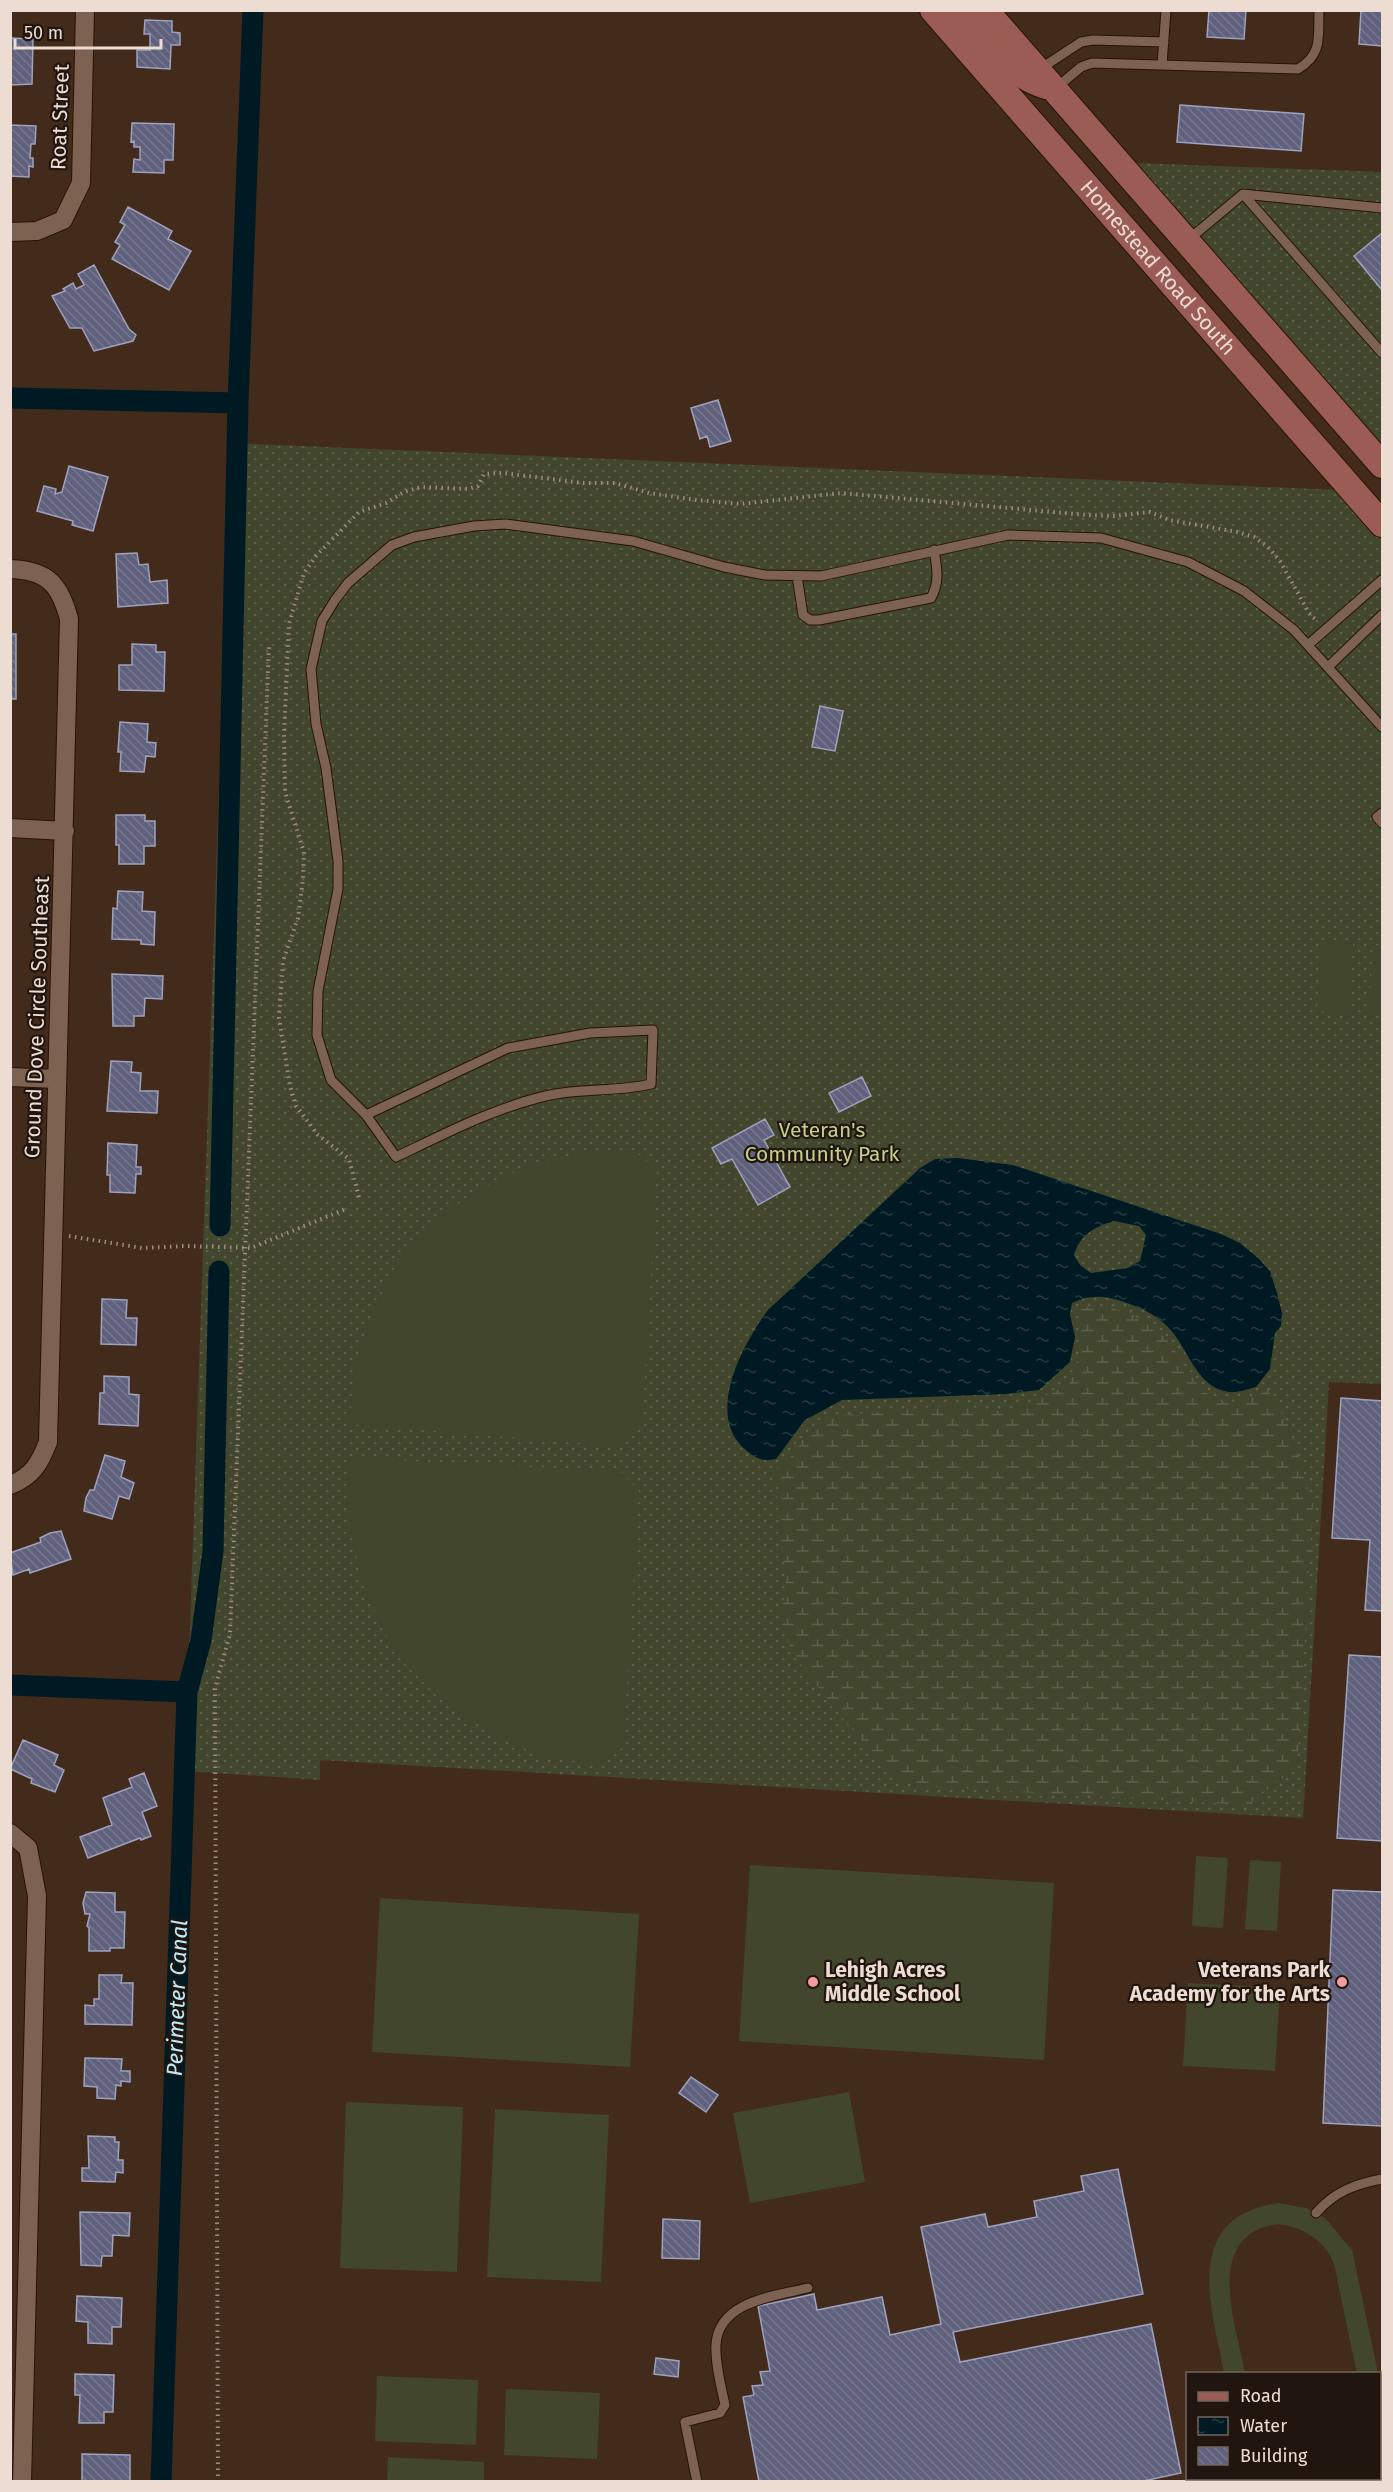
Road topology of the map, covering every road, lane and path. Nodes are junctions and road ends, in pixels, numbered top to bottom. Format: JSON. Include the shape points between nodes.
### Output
{"nodes":[{"id":1,"x":85,"y":10,"type":"edge"},
{"id":2,"x":933,"y":10,"type":"edge"},
{"id":3,"x":960,"y":10,"type":"edge"},
{"id":4,"x":985,"y":10,"type":"edge"},
{"id":5,"x":1166,"y":10,"type":"edge"},
{"id":6,"x":1319,"y":10,"type":"edge"},
{"id":7,"x":1164,"y":42,"type":"junction"},
{"id":8,"x":1162,"y":65,"type":"junction"},
{"id":9,"x":1044,"y":81,"type":"junction"},
{"id":10,"x":1045,"y":137,"type":"junction"},
{"id":11,"x":1243,"y":194,"type":"junction"},
{"id":12,"x":1383,"y":208,"type":"edge"},
{"id":13,"x":10,"y":232,"type":"edge"},
{"id":14,"x":1186,"y":241,"type":"junction"},
{"id":15,"x":1383,"y":353,"type":"edge"},
{"id":16,"x":1383,"y":465,"type":"edge"},
{"id":17,"x":1383,"y":524,"type":"edge"},
{"id":18,"x":933,"y":550,"type":"junction"},
{"id":19,"x":10,"y":569,"type":"edge"},
{"id":20,"x":797,"y":576,"type":"junction"},
{"id":21,"x":1383,"y":580,"type":"edge"},
{"id":22,"x":1383,"y":615,"type":"edge"},
{"id":23,"x":1321,"y":625,"type":"dead end"},
{"id":24,"x":270,"y":645,"type":"dead end"},
{"id":25,"x":1308,"y":645,"type":"junction"},
{"id":26,"x":1328,"y":667,"type":"junction"},
{"id":27,"x":1383,"y":727,"type":"edge"},
{"id":28,"x":1383,"y":813,"type":"edge"},
{"id":29,"x":1383,"y":823,"type":"edge"},
{"id":30,"x":10,"y":828,"type":"edge"},
{"id":31,"x":65,"y":831,"type":"junction"},
{"id":32,"x":10,"y":1077,"type":"edge"},
{"id":33,"x":57,"y":1079,"type":"junction"},
{"id":34,"x":366,"y":1115,"type":"junction"},
{"id":35,"x":359,"y":1197,"type":"dead end"},
{"id":36,"x":348,"y":1208,"type":"dead end"},
{"id":37,"x":54,"y":1233,"type":"junction"},
{"id":38,"x":246,"y":1247,"type":"junction"},
{"id":39,"x":10,"y":1485,"type":"edge"},
{"id":40,"x":10,"y":1833,"type":"edge"},
{"id":41,"x":1383,"y":2179,"type":"edge"},
{"id":42,"x":1316,"y":2213,"type":"dead end"},
{"id":43,"x":19,"y":2254,"type":"edge"},
{"id":44,"x":808,"y":2288,"type":"dead end"},
{"id":45,"x":22,"y":2481,"type":"edge"},
{"id":46,"x":218,"y":2481,"type":"edge"},
{"id":47,"x":697,"y":2481,"type":"edge"}],
"edges":[{"from":1,"to":13,"type":"street","name":"Roat Street","via":[[81,183],[63,220],[37,231]]},
{"from":2,"to":10,"type":"main road","name":"Homestead Road South"},
{"from":3,"to":9,"type":"main road","via":[[1018,75]]},
{"from":4,"to":9,"type":"main road","name":"Homestead Road South"},
{"from":5,"to":7,"type":"lane"},
{"from":6,"to":8,"type":"lane","via":[[1317,51],[1311,61],[1298,69]]},
{"from":7,"to":8,"type":"lane"},
{"from":7,"to":9,"type":"lane","via":[[1081,42]]},
{"from":8,"to":9,"type":"lane","via":[[1092,63]]},
{"from":9,"to":10,"type":"main road"},
{"from":9,"to":14,"type":"main road","name":"Homestead Road South"},
{"from":10,"to":17,"type":"main road","name":"Homestead Road South"},
{"from":11,"to":12,"type":"lane"},
{"from":11,"to":14,"type":"lane"},
{"from":11,"to":15,"type":"lane"},
{"from":14,"to":16,"type":"main road","name":"Homestead Road South"},
{"from":18,"to":20,"type":"lane","via":[[844,573]]},
{"from":18,"to":20,"type":"lane","via":[[938,575],[931,598],[819,620],[803,615]]},
{"from":18,"to":25,"type":"lane","via":[[1008,535],[1101,538],[1125,543],[1188,562],[1244,591]]},
{"from":19,"to":31,"type":"street","name":"Ground Dove Circle Southeast","via":[[25,569],[49,579],[62,595],[69,619]]},
{"from":20,"to":34,"type":"lane","via":[[724,567],[612,537],[505,524],[414,537],[392,545],[348,583],[322,621],[311,669],[338,861],[338,888],[318,991],[317,1035],[331,1080]]},
{"from":21,"to":25,"type":"lane"},
{"from":22,"to":26,"type":"lane"},
{"from":23,"to":35,"type":"path","via":[[1309,614],[1280,561],[1254,537],[1169,520],[1150,512],[1087,515],[841,493],[740,504],[661,495],[615,483],[503,473],[484,474],[478,486],[469,489],[421,487],[364,508],[304,573],[289,624],[285,792],[304,852],[298,918],[283,961],[279,1018],[296,1106],[318,1135],[349,1158]]},
{"from":24,"to":38,"type":"path"},
{"from":25,"to":26,"type":"lane"},
{"from":26,"to":27,"type":"lane"},
{"from":28,"to":29,"type":"lane","via":[[1377,817]]},
{"from":30,"to":31,"type":"street"},
{"from":31,"to":33,"type":"street","name":"Ground Dove Circle Southeast"},
{"from":32,"to":33,"type":"street"},
{"from":33,"to":37,"type":"street","name":"Ground Dove Circle Southeast"},
{"from":34,"to":34,"type":"lane","via":[[508,1048],[590,1033],[653,1030],[651,1084],[625,1090],[552,1095],[478,1118],[396,1157]]},
{"from":36,"to":38,"type":"path"},
{"from":37,"to":38,"type":"path","via":[[142,1248]]},
{"from":37,"to":39,"type":"street","name":"Ground Dove Circle Southeast","via":[[48,1442],[40,1464],[24,1480]]},
{"from":38,"to":46,"type":"path","via":[[230,1634],[215,1688]]},
{"from":40,"to":43,"type":"street","via":[[28,1848],[37,1896]]},
{"from":41,"to":42,"type":"lane","via":[[1331,2196]]},
{"from":43,"to":45,"type":"street"},
{"from":44,"to":47,"type":"lane","via":[[748,2303],[721,2323],[716,2344],[725,2405],[720,2413],[685,2422]]}]}
